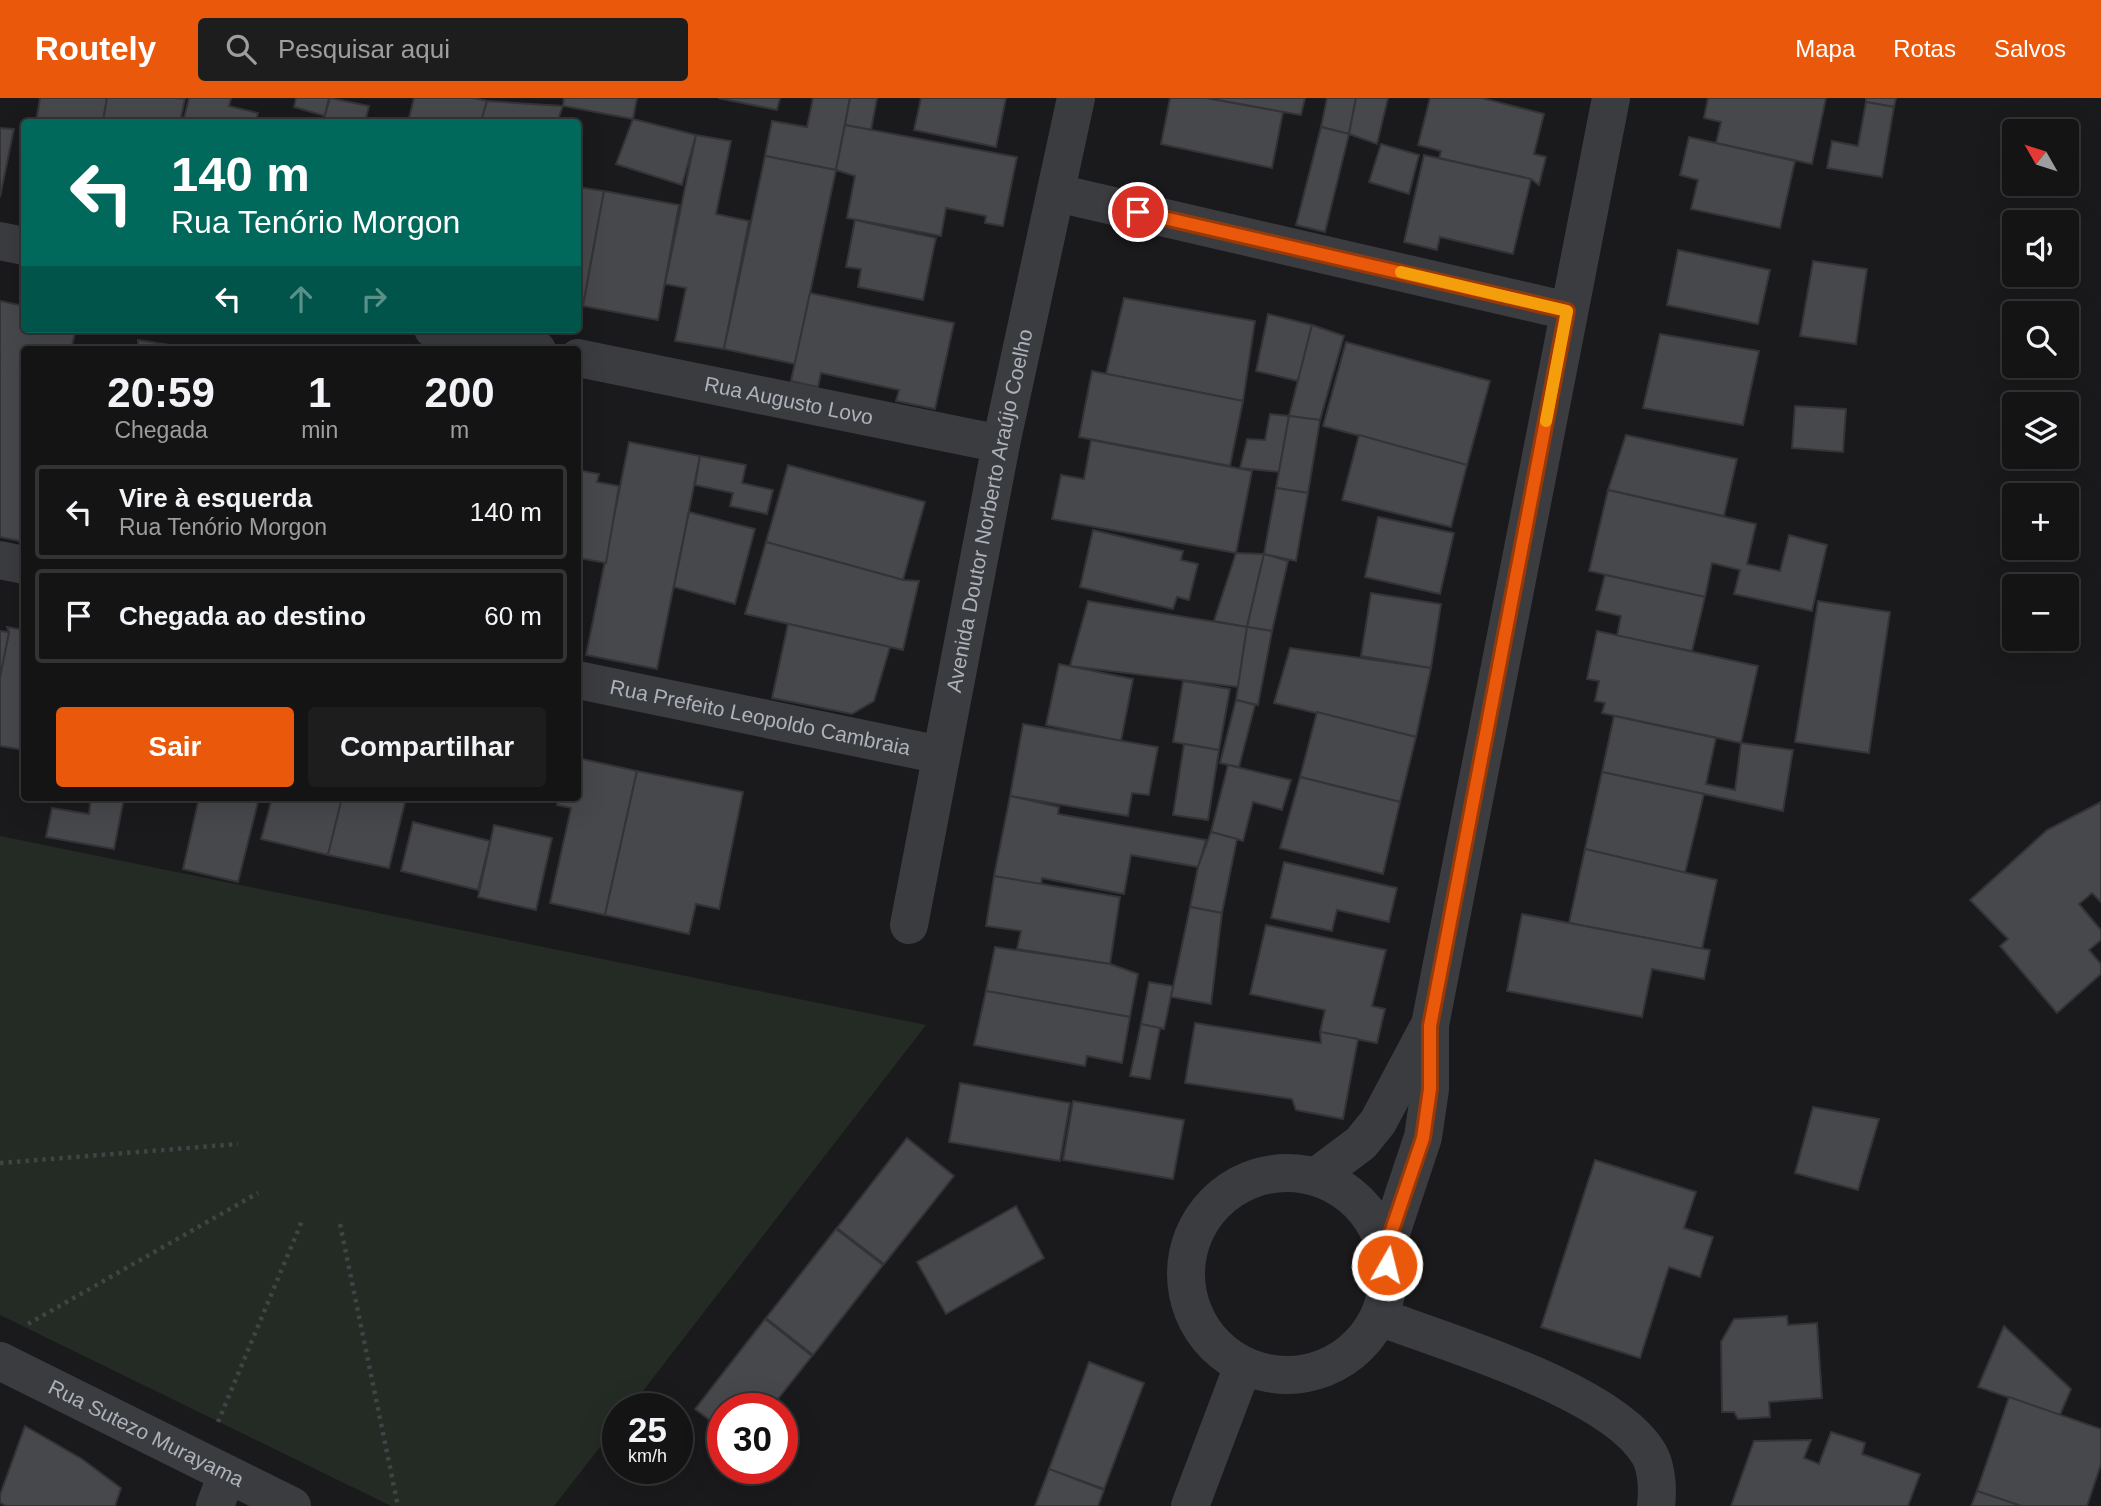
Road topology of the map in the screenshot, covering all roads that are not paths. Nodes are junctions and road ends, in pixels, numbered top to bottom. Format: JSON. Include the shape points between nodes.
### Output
{"nodes":[{"id":1,"x":1076,"y":98,"type":"edge"},
{"id":2,"x":1611,"y":98,"type":"edge"},
{"id":3,"x":1057,"y":193,"type":"junction"},
{"id":4,"x":0,"y":241,"type":"edge"},
{"id":5,"x":21,"y":245,"type":"edge"},
{"id":6,"x":1567,"y":311,"type":"junction"},
{"id":7,"x":453,"y":333,"type":"edge"},
{"id":8,"x":517,"y":346,"type":"edge"},
{"id":9,"x":581,"y":359,"type":"edge"},
{"id":10,"x":1001,"y":444,"type":"junction"},
{"id":11,"x":0,"y":560,"type":"edge"},
{"id":12,"x":21,"y":564,"type":"edge"},
{"id":13,"x":581,"y":681,"type":"edge"},
{"id":14,"x":941,"y":755,"type":"junction"},
{"id":15,"x":909,"y":925,"type":"dead end"},
{"id":16,"x":1430,"y":1026,"type":"junction"},
{"id":17,"x":1317,"y":1176,"type":"junction"},
{"id":18,"x":1386,"y":1248,"type":"junction"},
{"id":19,"x":1379,"y":1317,"type":"junction"},
{"id":20,"x":0,"y":1361,"type":"edge"},
{"id":21,"x":1243,"y":1366,"type":"junction"},
{"id":22,"x":215,"y":1480,"type":"edge"},
{"id":23,"x":292,"y":1506,"type":"edge"},
{"id":24,"x":1190,"y":1506,"type":"edge"},
{"id":25,"x":1656,"y":1506,"type":"edge"}],
"edges":[{"from":1,"to":3,"type":"street","name":"Avenida Doutor Norberto Araújo Coelho"},
{"from":2,"to":6,"type":"street"},
{"from":3,"to":6,"type":"street"},
{"from":3,"to":10,"type":"street","name":"Avenida Doutor Norberto Araújo Coelho"},
{"from":4,"to":5,"type":"street"},
{"from":6,"to":16,"type":"street"},
{"from":7,"to":8,"type":"street"},
{"from":9,"to":10,"type":"street","name":"Rua Augusto Lovo"},
{"from":10,"to":14,"type":"street","name":"Avenida Doutor Norberto Araújo Coelho"},
{"from":11,"to":12,"type":"street"},
{"from":13,"to":14,"type":"street","name":"Rua Prefeito Leopoldo Cambraia"},
{"from":14,"to":15,"type":"street","name":"Avenida Doutor Norberto Araújo Coelho"},
{"from":16,"to":17,"type":"street","via":[[1378,1122],[1361,1143]]},
{"from":16,"to":18,"type":"street","via":[[1430,1089],[1423,1138]]},
{"from":17,"to":18,"type":"street","via":[[1347,1191],[1371,1216]]},
{"from":17,"to":21,"type":"street","via":[[1283,1171],[1250,1178],[1221,1195],[1199,1222],[1186,1253],[1185,1287],[1195,1320],[1216,1347]]},
{"from":18,"to":19,"type":"street","via":[[1389,1283]]},
{"from":19,"to":21,"type":"street","via":[[1361,1343],[1336,1363],[1306,1374],[1274,1376]]},
{"from":19,"to":25,"type":"street","via":[[1573,1392],[1626,1426],[1650,1455],[1658,1491]]},
{"from":20,"to":22,"type":"street","name":"Rua Sutezo Murayama"},
{"from":21,"to":24,"type":"street"},
{"from":22,"to":23,"type":"street","name":"Rua Sutezo Murayama"}]}
